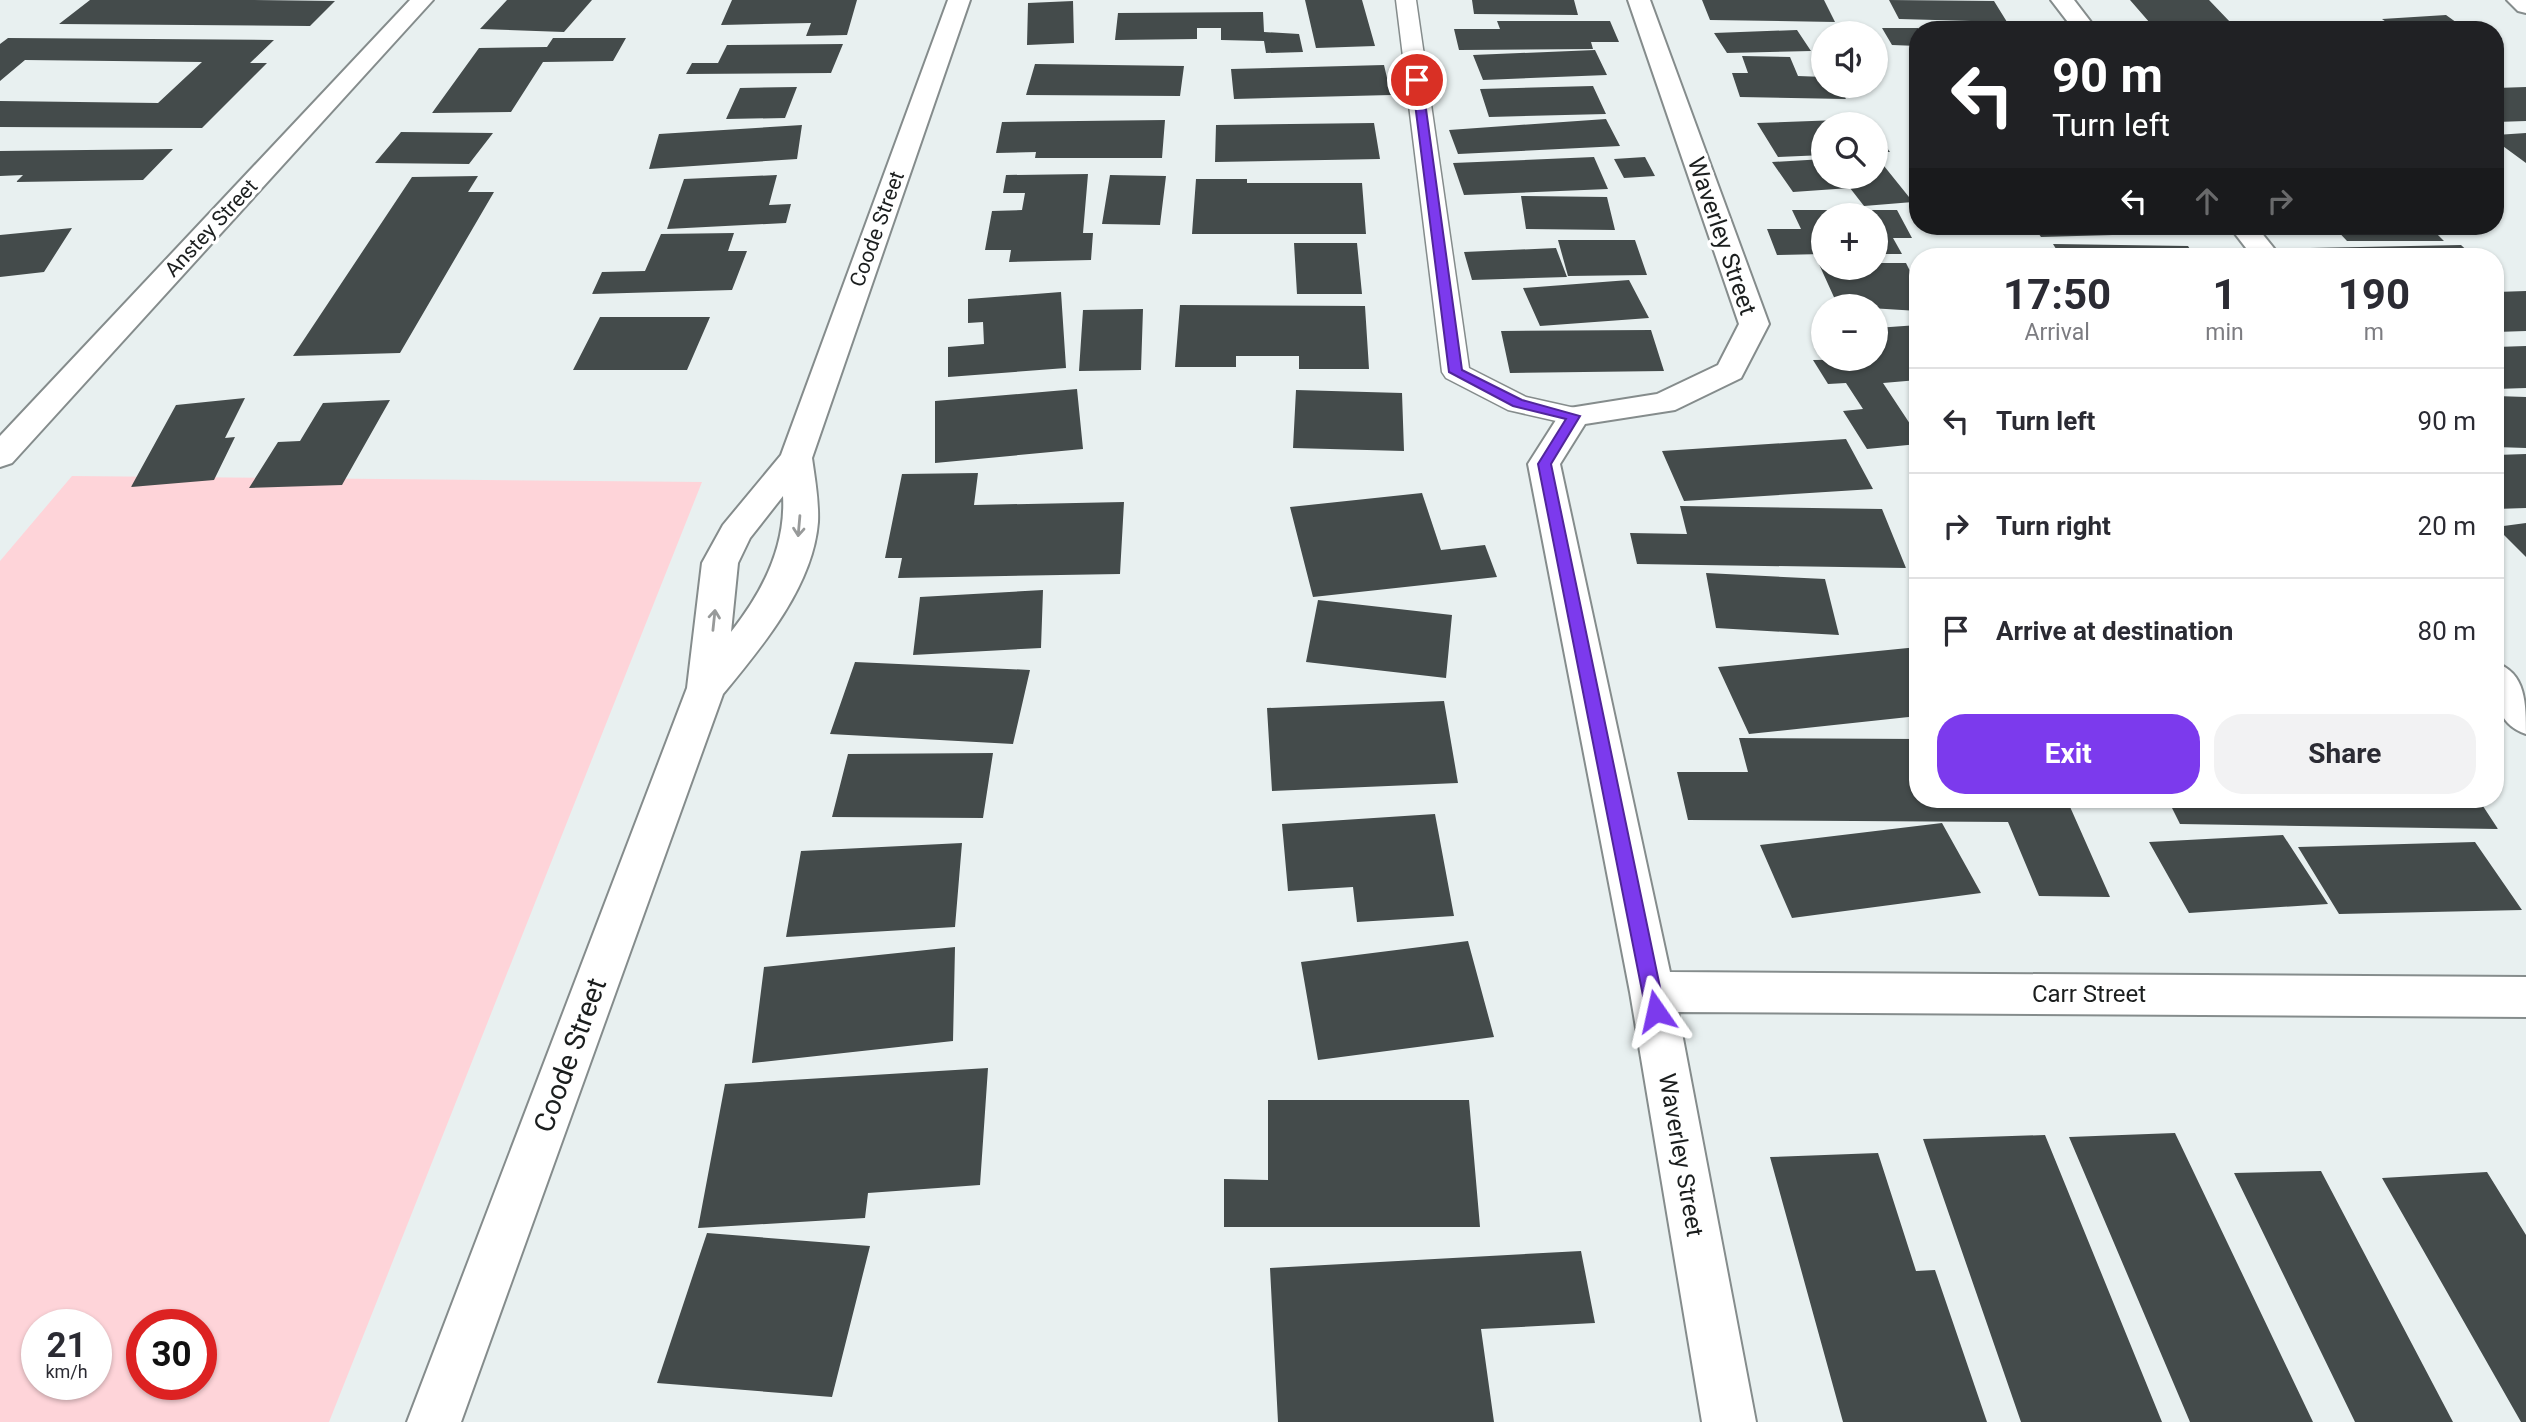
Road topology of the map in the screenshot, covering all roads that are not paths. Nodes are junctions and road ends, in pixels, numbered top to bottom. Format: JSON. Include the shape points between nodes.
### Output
{"nodes":[{"id":1,"x":422,"y":0,"type":"edge"},
{"id":2,"x":959,"y":0,"type":"edge"},
{"id":3,"x":1406,"y":0,"type":"edge"},
{"id":4,"x":1639,"y":0,"type":"edge"},
{"id":5,"x":2062,"y":0,"type":"edge"},
{"id":6,"x":2518,"y":0,"type":"edge"},
{"id":7,"x":2526,"y":6,"type":"edge"},
{"id":8,"x":2079,"y":21,"type":"edge"},
{"id":9,"x":1574,"y":416,"type":"junction"},
{"id":10,"x":0,"y":456,"type":"edge"},
{"id":11,"x":796,"y":458,"type":"junction"},
{"id":12,"x":706,"y":688,"type":"junction"},
{"id":13,"x":2504,"y":688,"type":"edge"},
{"id":14,"x":2526,"y":719,"type":"edge"},
{"id":15,"x":1652,"y":992,"type":"junction"},
{"id":16,"x":2526,"y":996,"type":"edge"},
{"id":17,"x":434,"y":1422,"type":"edge"},
{"id":18,"x":1729,"y":1422,"type":"edge"}],
"edges":[{"from":1,"to":10,"type":"street","name":"Anstey Street"},
{"from":2,"to":11,"type":"street","name":"Coode Street"},
{"from":3,"to":9,"type":"lane","via":[[1456,372],[1518,404]]},
{"from":4,"to":9,"type":"street","name":"Waverley Street","via":[[1754,324],[1730,371],[1664,403]]},
{"from":5,"to":8,"type":"street"},
{"from":6,"to":7,"type":"street"},
{"from":9,"to":15,"type":"street","name":"Waverley Street","via":[[1545,464]]},
{"from":12,"to":11,"type":"street","name":"Coode Street","one_way":true,"via":[[720,564],[735,533]]},
{"from":11,"to":12,"type":"street","name":"Coode Street","one_way":true,"via":[[800,530],[793,551],[754,632]]},
{"from":12,"to":17,"type":"street","name":"Coode Street"},
{"from":13,"to":14,"type":"street"},
{"from":15,"to":16,"type":"street","name":"Carr Street"},
{"from":15,"to":18,"type":"street","name":"Waverley Street"}]}
